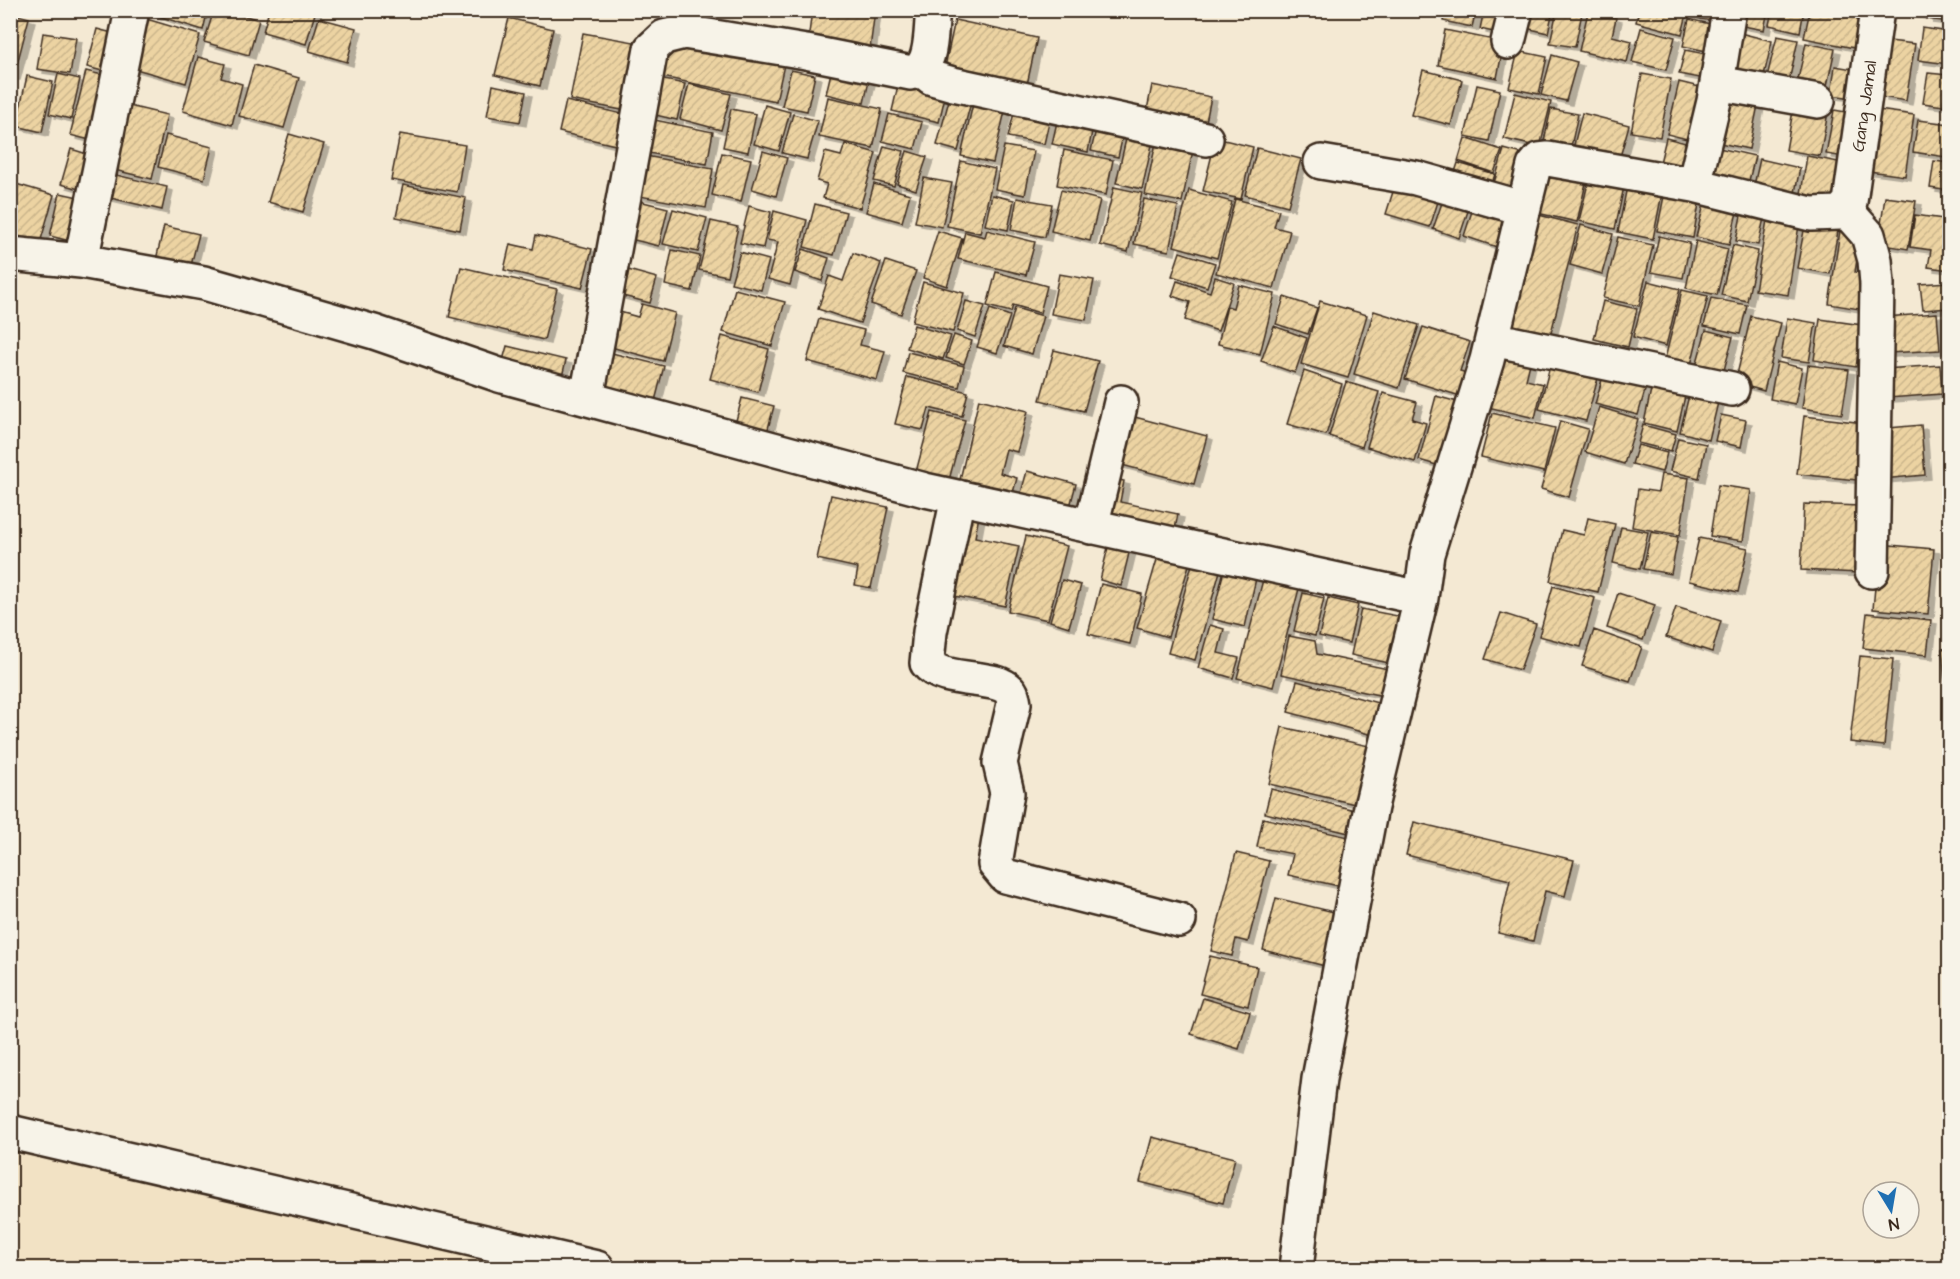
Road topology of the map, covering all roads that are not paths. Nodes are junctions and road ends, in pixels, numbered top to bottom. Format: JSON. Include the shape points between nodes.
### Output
{"nodes":[{"id":1,"x":132,"y":10,"type":"edge"},
{"id":2,"x":933,"y":10,"type":"edge"},
{"id":3,"x":1516,"y":10,"type":"edge"},
{"id":4,"x":1729,"y":10,"type":"edge"},
{"id":5,"x":1877,"y":10,"type":"edge"},
{"id":6,"x":1508,"y":42,"type":"dead end"},
{"id":7,"x":921,"y":69,"type":"junction"},
{"id":8,"x":1717,"y":83,"type":"junction"},
{"id":9,"x":1818,"y":101,"type":"dead end"},
{"id":10,"x":1206,"y":139,"type":"dead end"},
{"id":11,"x":1321,"y":162,"type":"dead end"},
{"id":12,"x":1694,"y":185,"type":"junction"},
{"id":13,"x":1847,"y":205,"type":"junction"},
{"id":14,"x":1522,"y":208,"type":"junction"},
{"id":15,"x":10,"y":254,"type":"edge"},
{"id":16,"x":81,"y":261,"type":"junction"},
{"id":17,"x":1492,"y":339,"type":"junction"},
{"id":18,"x":1732,"y":389,"type":"dead end"},
{"id":19,"x":587,"y":397,"type":"junction"},
{"id":20,"x":1120,"y":402,"type":"dead end"},
{"id":21,"x":958,"y":497,"type":"junction"},
{"id":22,"x":1091,"y":527,"type":"junction"},
{"id":23,"x":1872,"y":572,"type":"dead end"},
{"id":24,"x":1421,"y":598,"type":"junction"},
{"id":25,"x":1179,"y":920,"type":"dead end"},
{"id":26,"x":10,"y":1132,"type":"edge"},
{"id":27,"x":597,"y":1269,"type":"edge"},
{"id":28,"x":1296,"y":1269,"type":"edge"}],
"edges":[{"from":1,"to":16,"type":"street"},
{"from":2,"to":7,"type":"street","via":[[927,62]]},
{"from":3,"to":6,"type":"street"},
{"from":4,"to":8,"type":"street"},
{"from":5,"to":13,"type":"street","name":"Gang Jamal"},
{"from":7,"to":10,"type":"street","via":[[932,78],[954,84]]},
{"from":7,"to":19,"type":"street","via":[[911,73],[684,32],[658,42],[651,49]]},
{"from":8,"to":9,"type":"street"},
{"from":8,"to":12,"type":"street"},
{"from":11,"to":14,"type":"street","via":[[1416,178]]},
{"from":12,"to":13,"type":"street","via":[[1811,214],[1831,216]]},
{"from":12,"to":14,"type":"street","via":[[1539,160]]},
{"from":13,"to":23,"type":"street","via":[[1868,235],[1877,284]]},
{"from":14,"to":17,"type":"street"},
{"from":15,"to":16,"type":"street"},
{"from":16,"to":19,"type":"street","via":[[204,283],[374,332],[499,375]]},
{"from":17,"to":18,"type":"street"},
{"from":17,"to":24,"type":"street","via":[[1427,554]]},
{"from":19,"to":21,"type":"street","via":[[731,439]]},
{"from":20,"to":22,"type":"street"},
{"from":21,"to":22,"type":"street"},
{"from":21,"to":25,"type":"street","via":[[927,663],[939,672],[1003,686],[1012,694],[1014,704],[1000,763],[1007,793],[995,864],[1005,876]]},
{"from":22,"to":24,"type":"street"},
{"from":24,"to":28,"type":"street","via":[[1371,807],[1319,1079]]},
{"from":26,"to":27,"type":"street"}]}
